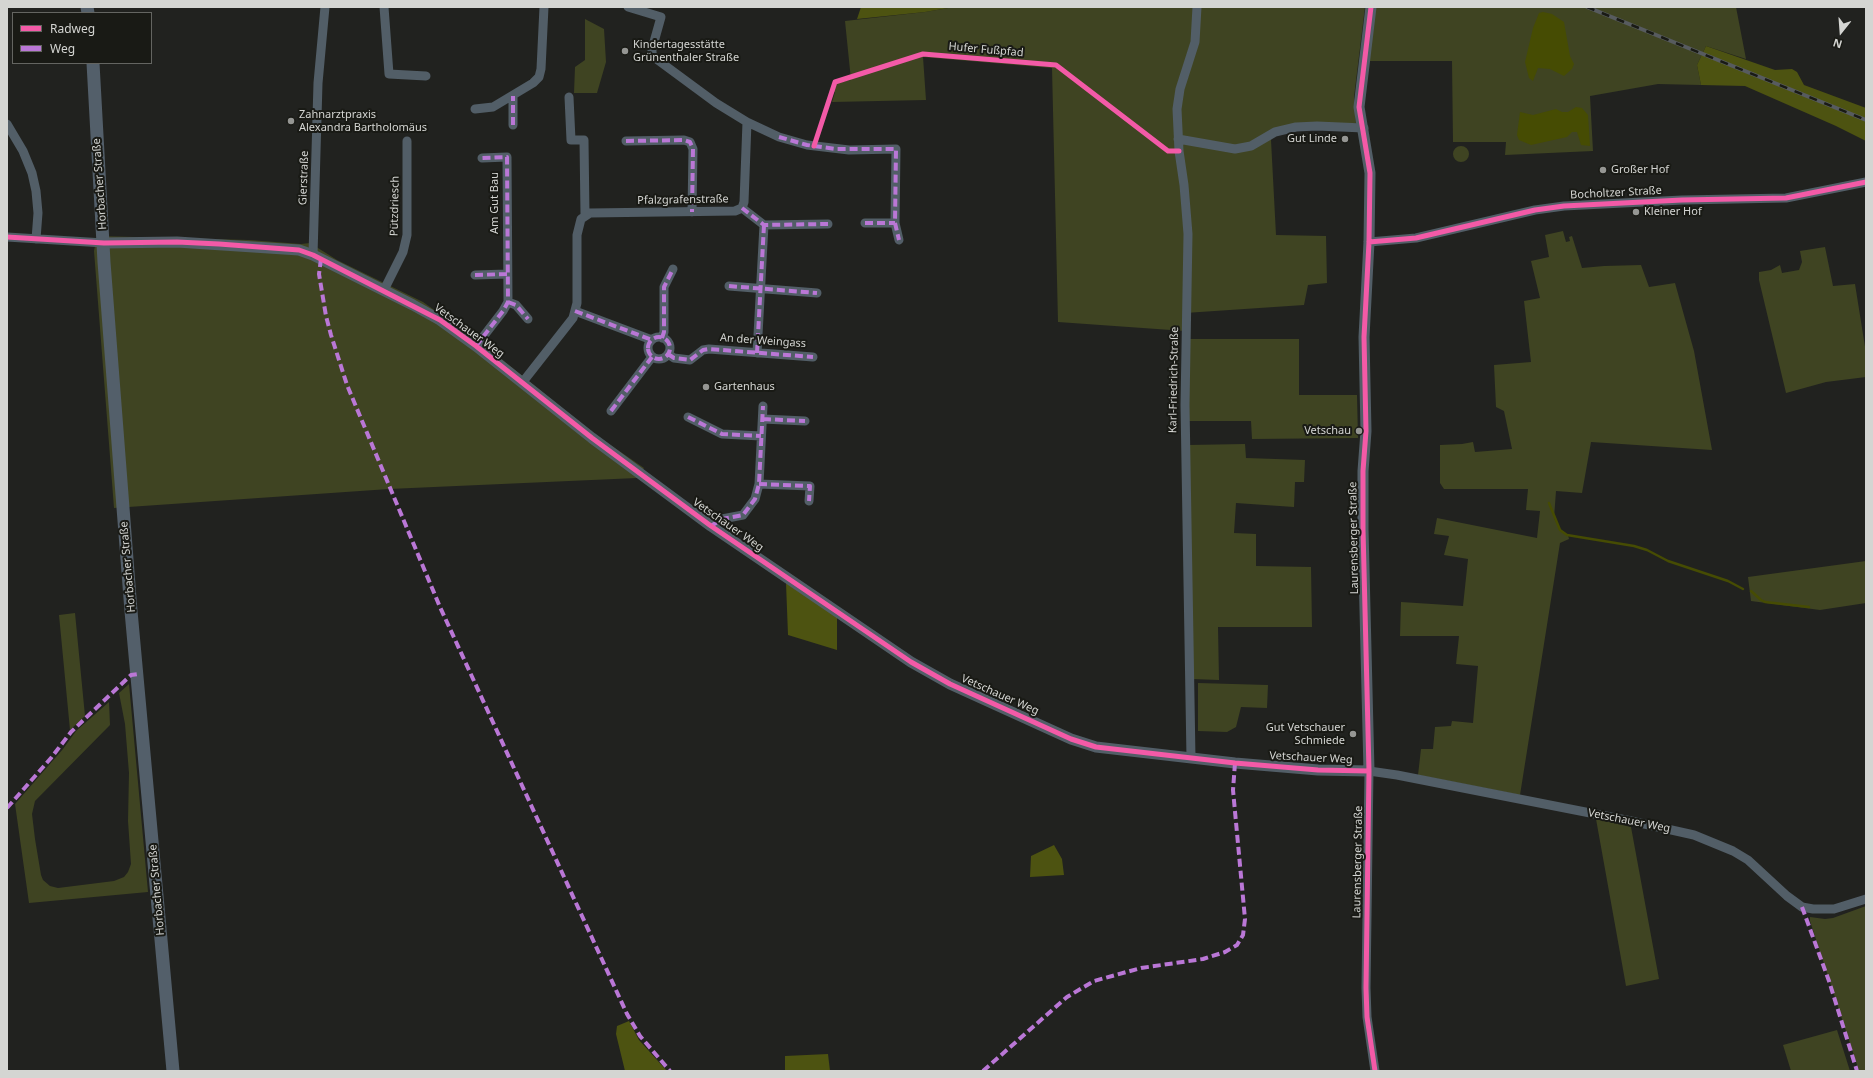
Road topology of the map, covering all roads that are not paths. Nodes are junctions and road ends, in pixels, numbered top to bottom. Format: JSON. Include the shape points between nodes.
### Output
{"nodes":[{"id":1,"x":325,"y":7,"type":"edge"},
{"id":2,"x":384,"y":7,"type":"edge"},
{"id":3,"x":544,"y":7,"type":"edge"},
{"id":4,"x":628,"y":7,"type":"edge"},
{"id":5,"x":1197,"y":7,"type":"edge"},
{"id":6,"x":1371,"y":7,"type":"edge"},
{"id":7,"x":92,"y":64,"type":"edge"},
{"id":8,"x":426,"y":76,"type":"dead end"},
{"id":9,"x":513,"y":96,"type":"junction"},
{"id":10,"x":569,"y":96,"type":"dead end"},
{"id":11,"x":475,"y":109,"type":"dead end"},
{"id":12,"x":747,"y":122,"type":"junction"},
{"id":13,"x":7,"y":124,"type":"edge"},
{"id":14,"x":513,"y":124,"type":"dead end"},
{"id":15,"x":1364,"y":128,"type":"junction"},
{"id":16,"x":1178,"y":139,"type":"junction"},
{"id":17,"x":626,"y":141,"type":"dead end"},
{"id":18,"x":407,"y":142,"type":"dead end"},
{"id":19,"x":482,"y":158,"type":"dead end"},
{"id":20,"x":1866,"y":182,"type":"edge"},
{"id":21,"x":742,"y":208,"type":"junction"},
{"id":22,"x":692,"y":212,"type":"junction"},
{"id":23,"x":585,"y":215,"type":"junction"},
{"id":24,"x":895,"y":223,"type":"junction"},
{"id":25,"x":828,"y":224,"type":"dead end"},
{"id":26,"x":865,"y":224,"type":"dead end"},
{"id":27,"x":764,"y":225,"type":"junction"},
{"id":28,"x":7,"y":237,"type":"edge"},
{"id":29,"x":36,"y":239,"type":"junction"},
{"id":30,"x":899,"y":240,"type":"dead end"},
{"id":31,"x":1369,"y":242,"type":"junction"},
{"id":32,"x":104,"y":243,"type":"junction"},
{"id":33,"x":313,"y":255,"type":"junction"},
{"id":34,"x":673,"y":269,"type":"dead end"},
{"id":35,"x":507,"y":274,"type":"junction"},
{"id":36,"x":475,"y":275,"type":"dead end"},
{"id":37,"x":729,"y":286,"type":"dead end"},
{"id":38,"x":761,"y":288,"type":"junction"},
{"id":39,"x":384,"y":290,"type":"junction"},
{"id":40,"x":817,"y":294,"type":"dead end"},
{"id":41,"x":508,"y":302,"type":"junction"},
{"id":42,"x":575,"y":310,"type":"junction"},
{"id":43,"x":528,"y":319,"type":"dead end"},
{"id":44,"x":662,"y":338,"type":"junction"},
{"id":45,"x":652,"y":340,"type":"junction"},
{"id":46,"x":476,"y":346,"type":"junction"},
{"id":47,"x":757,"y":353,"type":"junction"},
{"id":48,"x":668,"y":354,"type":"junction"},
{"id":49,"x":652,"y":357,"type":"junction"},
{"id":50,"x":813,"y":357,"type":"dead end"},
{"id":51,"x":522,"y":383,"type":"junction"},
{"id":52,"x":763,"y":406,"type":"dead end"},
{"id":53,"x":611,"y":411,"type":"dead end"},
{"id":54,"x":688,"y":416,"type":"dead end"},
{"id":55,"x":763,"y":419,"type":"junction"},
{"id":56,"x":806,"y":421,"type":"dead end"},
{"id":57,"x":762,"y":436,"type":"junction"},
{"id":58,"x":759,"y":484,"type":"junction"},
{"id":59,"x":809,"y":501,"type":"dead end"},
{"id":60,"x":711,"y":526,"type":"junction"},
{"id":61,"x":1191,"y":758,"type":"junction"},
{"id":62,"x":1369,"y":771,"type":"junction"},
{"id":63,"x":1866,"y":899,"type":"edge"},
{"id":64,"x":173,"y":1071,"type":"edge"},
{"id":65,"x":1375,"y":1071,"type":"edge"}],
"edges":[{"from":1,"to":33,"type":"street","name":"Gierstraße","via":[[318,83]]},
{"from":2,"to":8,"type":"street","via":[[389,74]]},
{"from":3,"to":9,"type":"street","via":[[540,73],[533,83]]},
{"from":4,"to":12,"type":"street","via":[[661,17],[652,49],[655,58],[716,103]]},
{"from":5,"to":16,"type":"street","name":"Karl-Friedrich-Straße","via":[[1195,42],[1178,98]]},
{"from":6,"to":15,"type":"street","name":"Laurensberger Straße","via":[[1360,106]]},
{"from":7,"to":32,"type":"main road","name":"Horbacher Straße"},
{"from":9,"to":11,"type":"street","via":[[493,107]]},
{"from":9,"to":14,"type":"street"},
{"from":10,"to":23,"type":"street","via":[[571,140],[584,140]]},
{"from":12,"to":21,"type":"street","name":"Pfalzgrafenstraße"},
{"from":12,"to":24,"type":"street","via":[[779,137],[807,145],[849,150],[896,149]]},
{"from":13,"to":29,"type":"street","via":[[23,151],[35,185],[38,213]]},
{"from":15,"to":16,"type":"street","via":[[1296,127],[1275,132],[1251,146],[1235,150]]},
{"from":15,"to":31,"type":"street","name":"Laurensberger Straße","via":[[1370,173]]},
{"from":16,"to":61,"type":"street","name":"Karl-Friedrich-Straße","via":[[1188,234],[1184,405]]},
{"from":17,"to":22,"type":"street","via":[[690,142],[694,149]]},
{"from":18,"to":39,"type":"street","name":"Pützdriesch","via":[[407,235],[403,252]]},
{"from":19,"to":35,"type":"street","name":"Am Gut Bau","via":[[507,157]]},
{"from":20,"to":31,"type":"street","name":"Bocholtzer Straße","via":[[1786,198],[1564,206],[1535,210],[1416,238]]},
{"from":21,"to":22,"type":"street","name":"Pfalzgrafenstraße","via":[[735,211]]},
{"from":21,"to":27,"type":"street"},
{"from":22,"to":23,"type":"street","name":"Pfalzgrafenstraße"},
{"from":23,"to":42,"type":"street","via":[[578,228]]},
{"from":24,"to":26,"type":"street"},
{"from":24,"to":30,"type":"street"},
{"from":25,"to":27,"type":"street"},
{"from":27,"to":38,"type":"street"},
{"from":28,"to":29,"type":"street"},
{"from":29,"to":32,"type":"street"},
{"from":31,"to":62,"type":"street","name":"Laurensberger Straße","via":[[1364,337],[1366,431],[1363,529]]},
{"from":32,"to":33,"type":"street","name":"Vetschauer Weg","via":[[219,244],[299,250]]},
{"from":32,"to":64,"type":"main road","name":"Horbacher Straße","via":[[131,603]]},
{"from":33,"to":39,"type":"street","name":"Vetschauer Weg"},
{"from":34,"to":44,"type":"street","via":[[664,287]]},
{"from":35,"to":36,"type":"street"},
{"from":35,"to":41,"type":"street","name":"Am Gut Bau"},
{"from":37,"to":38,"type":"street"},
{"from":38,"to":40,"type":"street"},
{"from":38,"to":47,"type":"street"},
{"from":39,"to":46,"type":"street","name":"Vetschauer Weg","via":[[440,320]]},
{"from":41,"to":43,"type":"street","via":[[516,305]]},
{"from":41,"to":46,"type":"street"},
{"from":42,"to":45,"type":"street"},
{"from":42,"to":51,"type":"street","via":[[572,318]]},
{"from":44,"to":45,"type":"street"},
{"from":44,"to":48,"type":"street","via":[[669,345]]},
{"from":45,"to":49,"type":"street","via":[[648,348]]},
{"from":46,"to":51,"type":"street","name":"Vetschauer Weg"},
{"from":47,"to":48,"type":"street","name":"An der Weingass","via":[[709,349],[690,360],[674,358]]},
{"from":47,"to":50,"type":"street","name":"An der Weingass"},
{"from":48,"to":49,"type":"street","name":"An der Weingass","via":[[660,359]]},
{"from":49,"to":53,"type":"street"},
{"from":51,"to":60,"type":"street","name":"Vetschauer Weg"},
{"from":52,"to":55,"type":"street"},
{"from":54,"to":57,"type":"street","via":[[722,434]]},
{"from":55,"to":56,"type":"street"},
{"from":55,"to":57,"type":"street"},
{"from":57,"to":58,"type":"street"},
{"from":58,"to":59,"type":"street","via":[[810,486]]},
{"from":58,"to":60,"type":"street","via":[[755,499],[743,515],[722,519]]},
{"from":60,"to":61,"type":"street","name":"Vetschauer Weg","via":[[911,662],[950,684],[1088,745]]},
{"from":61,"to":62,"type":"street","name":"Vetschauer Weg","via":[[1318,770]]},
{"from":62,"to":63,"type":"street","name":"Vetschauer Weg","via":[[1694,835],[1748,860],[1787,896],[1813,910],[1834,909]]},
{"from":62,"to":65,"type":"street","name":"Laurensberger Straße","via":[[1366,988],[1367,1017]]}]}
